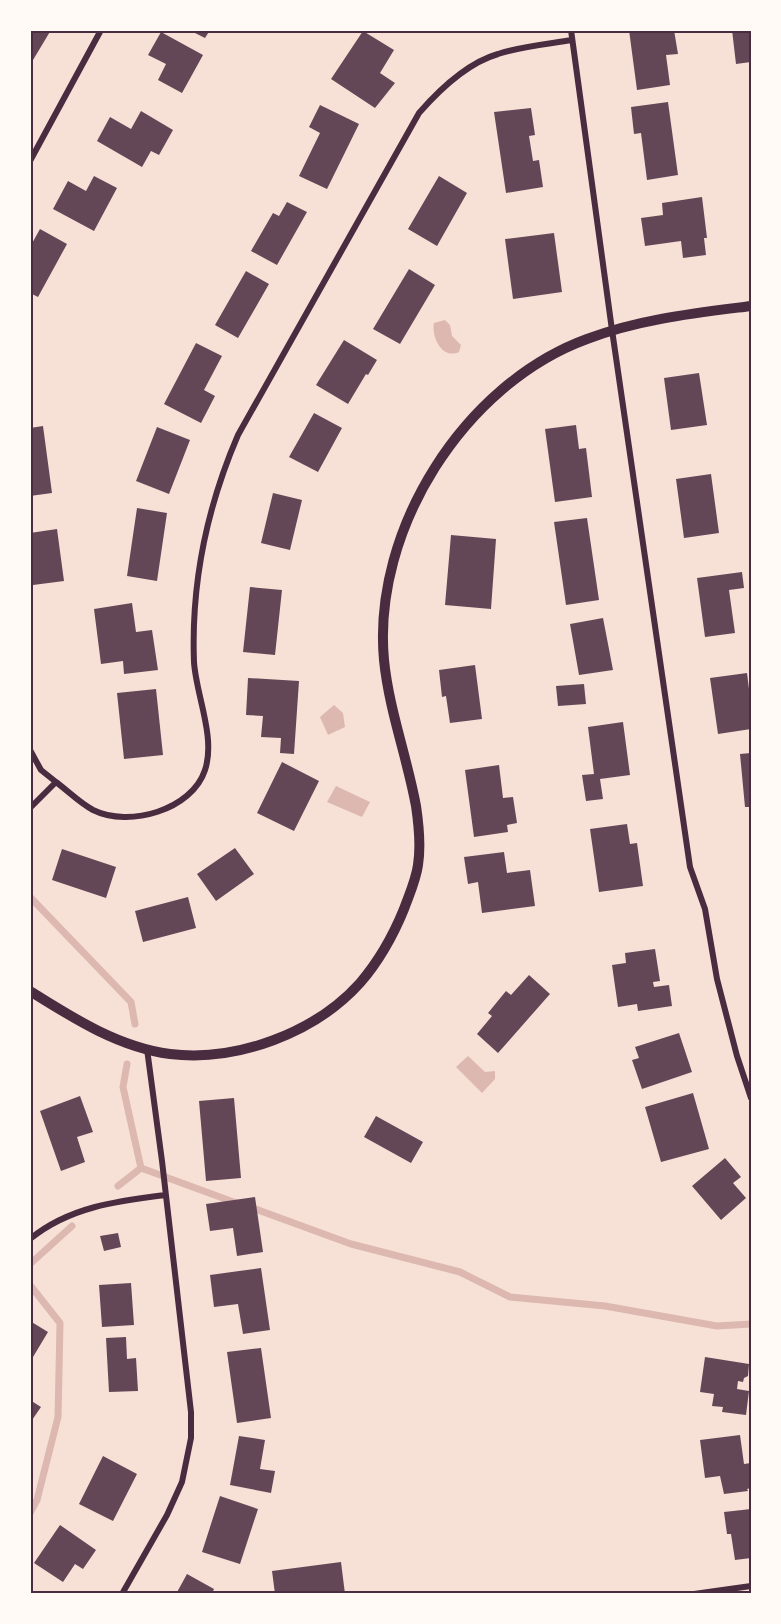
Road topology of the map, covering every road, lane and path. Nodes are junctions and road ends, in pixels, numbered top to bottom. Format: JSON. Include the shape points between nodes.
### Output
{"nodes":[{"id":1,"x":101,"y":30,"type":"edge"},
{"id":2,"x":571,"y":30,"type":"edge"},
{"id":3,"x":572,"y":40,"type":"junction"},
{"id":4,"x":30,"y":161,"type":"edge"},
{"id":5,"x":751,"y":306,"type":"edge"},
{"id":6,"x":612,"y":330,"type":"junction"},
{"id":7,"x":30,"y":750,"type":"edge"},
{"id":8,"x":56,"y":782,"type":"junction"},
{"id":9,"x":30,"y":808,"type":"edge"},
{"id":10,"x":30,"y":991,"type":"edge"},
{"id":11,"x":147,"y":1049,"type":"junction"},
{"id":12,"x":751,"y":1098,"type":"edge"},
{"id":13,"x":165,"y":1195,"type":"junction"},
{"id":14,"x":30,"y":1239,"type":"edge"},
{"id":15,"x":751,"y":1586,"type":"edge"},
{"id":16,"x":122,"y":1594,"type":"edge"},
{"id":17,"x":694,"y":1594,"type":"edge"}],
"edges":[{"from":1,"to":4,"type":"street"},
{"from":2,"to":3,"type":"street"},
{"from":3,"to":6,"type":"street"},
{"from":3,"to":8,"type":"street","via":[[496,54],[455,78],[419,113],[238,435],[211,510],[194,611],[194,662],[209,743],[205,770],[197,784],[165,809],[132,818],[93,810]]},
{"from":5,"to":6,"type":"street"},
{"from":6,"to":11,"type":"street","via":[[550,357],[484,406],[454,439],[426,480],[406,526],[388,588],[384,659],[416,806],[418,867],[399,921],[379,958],[343,998],[280,1039],[210,1054]]},
{"from":6,"to":12,"type":"street","via":[[690,867],[705,909],[717,979]]},
{"from":7,"to":8,"type":"street","via":[[42,770]]},
{"from":8,"to":9,"type":"street"},
{"from":10,"to":11,"type":"street","via":[[92,1028]]},
{"from":11,"to":13,"type":"street"},
{"from":13,"to":14,"type":"street","via":[[92,1207],[56,1221]]},
{"from":13,"to":16,"type":"street","via":[[192,1438],[182,1482]]},
{"from":15,"to":17,"type":"street"}]}
